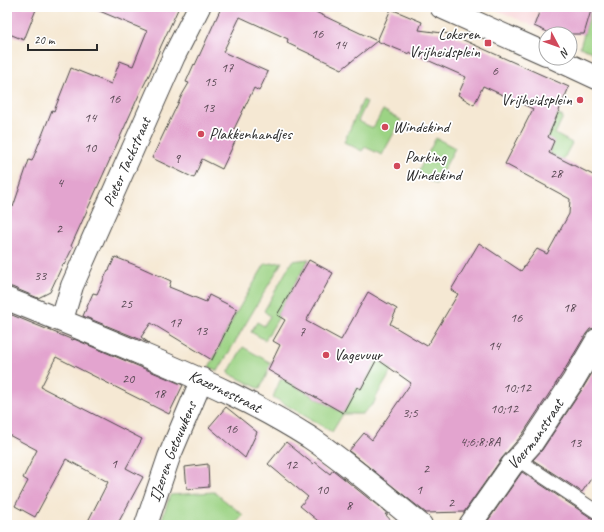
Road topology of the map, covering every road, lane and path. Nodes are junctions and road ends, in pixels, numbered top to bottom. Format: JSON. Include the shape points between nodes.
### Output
{"nodes":[{"id":1,"x":199,"y":7,"type":"edge"},
{"id":2,"x":440,"y":7,"type":"edge"},
{"id":3,"x":538,"y":50,"type":"edge"},
{"id":4,"x":571,"y":66,"type":"edge"},
{"id":5,"x":597,"y":78,"type":"edge"},
{"id":6,"x":7,"y":299,"type":"edge"},
{"id":7,"x":62,"y":320,"type":"junction"},
{"id":8,"x":597,"y":340,"type":"edge"},
{"id":9,"x":202,"y":379,"type":"junction"},
{"id":10,"x":517,"y":459,"type":"junction"},
{"id":11,"x":597,"y":512,"type":"edge"},
{"id":12,"x":146,"y":525,"type":"edge"},
{"id":13,"x":421,"y":525,"type":"edge"},
{"id":14,"x":470,"y":525,"type":"edge"}],
"edges":[{"from":1,"to":7,"type":"street","name":"Pieter Tackstraat","via":[[174,56],[72,286]]},
{"from":2,"to":3,"type":"street"},
{"from":4,"to":5,"type":"street"},
{"from":6,"to":7,"type":"street","name":"Kazernestraat"},
{"from":7,"to":9,"type":"street","name":"Kazernestraat"},
{"from":8,"to":10,"type":"street","name":"Voermanstraat","via":[[532,443]]},
{"from":9,"to":12,"type":"street","name":"IJzeren Getouwkens","via":[[169,457]]},
{"from":9,"to":13,"type":"street","name":"Kazernestraat","via":[[310,438]]},
{"from":10,"to":11,"type":"lane"},
{"from":10,"to":14,"type":"street","name":"Voermanstraat"}]}
